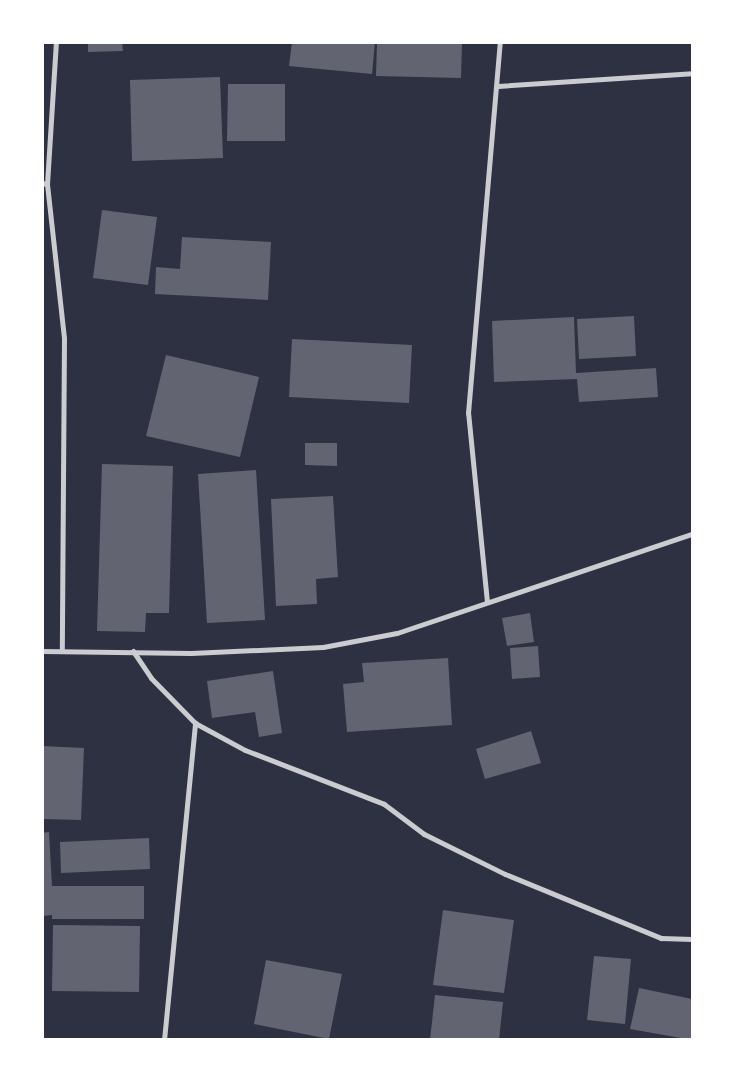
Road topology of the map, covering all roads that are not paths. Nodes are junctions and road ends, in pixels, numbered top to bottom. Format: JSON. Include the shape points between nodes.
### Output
{"nodes":[{"id":1,"x":56,"y":42,"type":"edge"},
{"id":2,"x":500,"y":42,"type":"edge"},
{"id":3,"x":692,"y":73,"type":"edge"},
{"id":4,"x":498,"y":86,"type":"junction"},
{"id":5,"x":45,"y":184,"type":"edge"},
{"id":6,"x":692,"y":534,"type":"edge"},
{"id":7,"x":487,"y":602,"type":"junction"},
{"id":8,"x":42,"y":651,"type":"edge"},
{"id":9,"x":62,"y":651,"type":"junction"},
{"id":10,"x":133,"y":651,"type":"junction"},
{"id":11,"x":195,"y":723,"type":"junction"},
{"id":12,"x":692,"y":939,"type":"edge"},
{"id":13,"x":164,"y":1040,"type":"edge"}],
"edges":[{"from":1,"to":5,"type":"street"},
{"from":2,"to":4,"type":"street"},
{"from":3,"to":4,"type":"street"},
{"from":4,"to":7,"type":"street","via":[[468,413]]},
{"from":5,"to":9,"type":"street","via":[[64,338]]},
{"from":6,"to":7,"type":"street"},
{"from":7,"to":10,"type":"street","via":[[397,633],[323,647],[191,653]]},
{"from":8,"to":9,"type":"street"},
{"from":9,"to":10,"type":"street"},
{"from":10,"to":11,"type":"street","via":[[151,678]]},
{"from":11,"to":12,"type":"street","via":[[245,750],[384,804],[424,834],[505,874],[660,938]]},
{"from":11,"to":13,"type":"street"}]}
